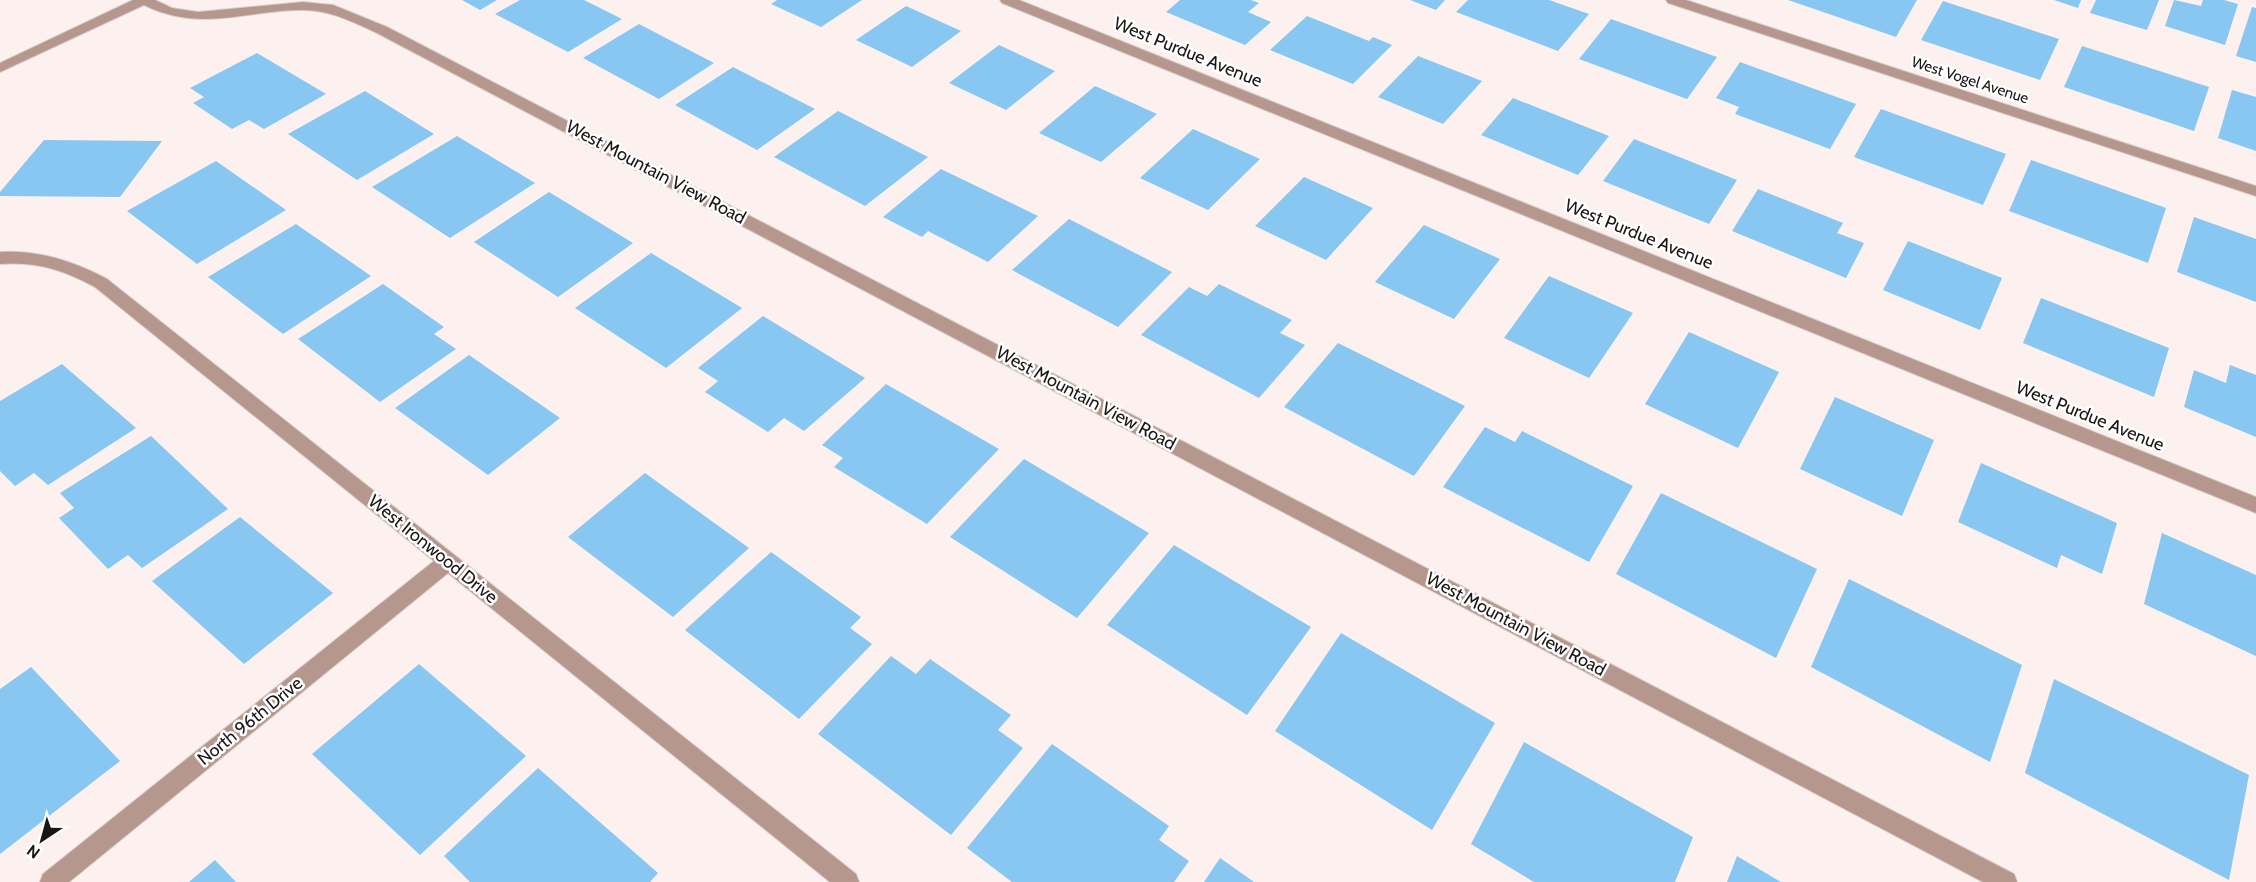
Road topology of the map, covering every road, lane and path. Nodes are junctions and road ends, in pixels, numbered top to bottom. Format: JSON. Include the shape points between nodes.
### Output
{"nodes":[{"id":1,"x":145,"y":0,"type":"edge"},
{"id":2,"x":1007,"y":0,"type":"edge"},
{"id":3,"x":1673,"y":0,"type":"edge"},
{"id":4,"x":0,"y":68,"type":"edge"},
{"id":5,"x":2256,"y":191,"type":"edge"},
{"id":6,"x":0,"y":258,"type":"edge"},
{"id":7,"x":2256,"y":505,"type":"edge"},
{"id":8,"x":448,"y":561,"type":"junction"},
{"id":9,"x":51,"y":882,"type":"edge"},
{"id":10,"x":848,"y":882,"type":"edge"},
{"id":11,"x":2006,"y":882,"type":"edge"}],
"edges":[{"from":1,"to":4,"type":"street"},
{"from":1,"to":11,"type":"street","name":"West Mountain View Road","via":[[169,12],[198,16],[303,6],[333,9],[382,30]]},
{"from":2,"to":7,"type":"street","name":"West Purdue Avenue"},
{"from":3,"to":5,"type":"street","name":"West Vogel Avenue"},
{"from":6,"to":8,"type":"street","name":"West Ironwood Drive","via":[[44,259],[76,269],[101,283]]},
{"from":8,"to":9,"type":"street","name":"North 96th Drive"},
{"from":8,"to":10,"type":"street","name":"West Ironwood Drive"}]}
